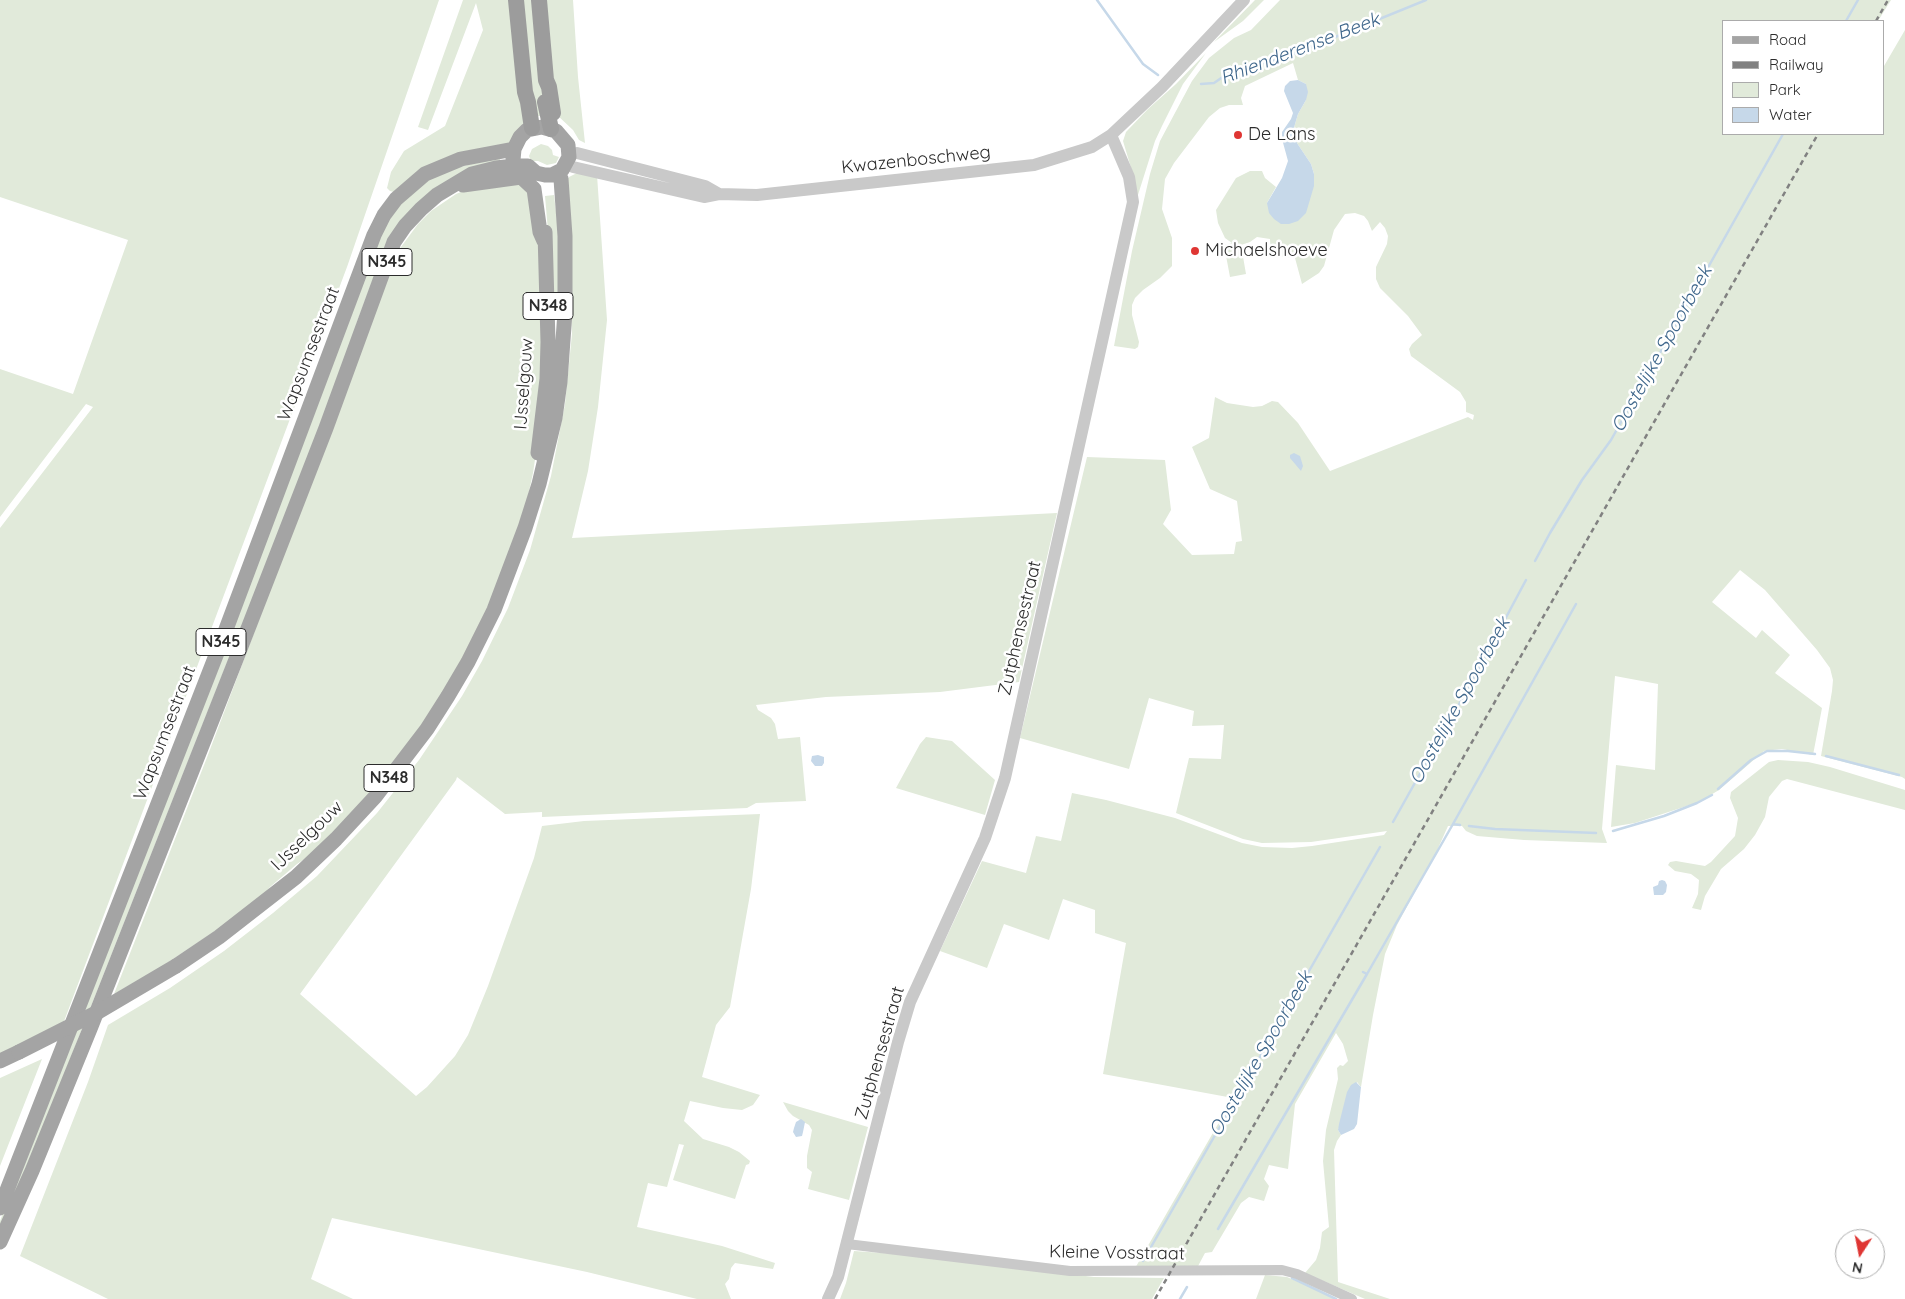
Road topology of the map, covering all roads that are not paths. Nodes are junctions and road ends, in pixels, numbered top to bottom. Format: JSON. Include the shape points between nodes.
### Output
{"nodes":[{"id":1,"x":516,"y":0,"type":"edge"},
{"id":2,"x":539,"y":0,"type":"edge"},
{"id":3,"x":1244,"y":0,"type":"edge"},
{"id":4,"x":552,"y":121,"type":"junction"},
{"id":5,"x":530,"y":132,"type":"junction"},
{"id":6,"x":1111,"y":135,"type":"junction"},
{"id":7,"x":514,"y":149,"type":"junction"},
{"id":8,"x":573,"y":156,"type":"junction"},
{"id":9,"x":523,"y":174,"type":"junction"},
{"id":10,"x":558,"y":178,"type":"junction"},
{"id":11,"x":719,"y":194,"type":"junction"},
{"id":12,"x":525,"y":528,"type":"junction"},
{"id":13,"x":0,"y":1061,"type":"edge"},
{"id":14,"x":0,"y":1208,"type":"edge"},
{"id":15,"x":0,"y":1242,"type":"edge"},
{"id":16,"x":846,"y":1244,"type":"junction"},
{"id":17,"x":828,"y":1299,"type":"edge"},
{"id":18,"x":1352,"y":1299,"type":"edge"}],
"edges":[{"from":1,"to":5,"type":"highway"},
{"from":2,"to":4,"type":"highway"},
{"from":3,"to":6,"type":"street","via":[[1162,87]]},
{"from":4,"to":5,"type":"main road"},
{"from":4,"to":8,"type":"main road","via":[[569,132]]},
{"from":5,"to":7,"type":"main road","via":[[516,142]]},
{"from":5,"to":8,"type":"main road","via":[[552,136],[560,143],[565,155]]},
{"from":5,"to":9,"type":"main road","via":[[520,151]]},
{"from":6,"to":11,"type":"street","name":"Kwazenboschweg","via":[[1092,147],[1034,166],[757,195]]},
{"from":6,"to":16,"type":"street","name":"Zutphensestraat","via":[[1129,177],[1133,202],[1004,778],[985,838],[910,1002]]},
{"from":7,"to":9,"type":"main road","via":[[513,160]]},
{"from":7,"to":14,"type":"main road","name":"Wapsumsestraat","number":"N345","via":[[461,159],[425,174],[396,199],[374,235],[222,640]]},
{"from":8,"to":10,"type":"main road"},
{"from":8,"to":11,"type":"street","name":"Kwazenboschweg","via":[[624,165],[705,186]]},
{"from":8,"to":11,"type":"street","name":"Kwazenboschweg","via":[[688,194],[704,197]]},
{"from":9,"to":10,"type":"main road","via":[[528,166],[541,174]]},
{"from":9,"to":12,"type":"main road","name":"IJsselgouw","number":"N348","via":[[544,241],[548,314],[546,379]]},
{"from":9,"to":15,"type":"main road","number":"N345","via":[[478,172],[421,209],[394,242],[235,662],[90,1029]]},
{"from":10,"to":12,"type":"main road","name":"IJsselgouw","number":"N348","via":[[565,312],[560,382],[548,453]]},
{"from":12,"to":13,"type":"main road","name":"IJsselgouw","number":"N348","bridge":true,"via":[[494,610],[468,662],[427,729],[374,797],[336,839],[296,877],[176,966],[98,1012]]},
{"from":16,"to":17,"type":"street","name":"Zutphensestraat","via":[[838,1277]]},
{"from":16,"to":18,"type":"street","name":"Kleine Vosstraat","via":[[1070,1271],[1282,1270]]}]}
